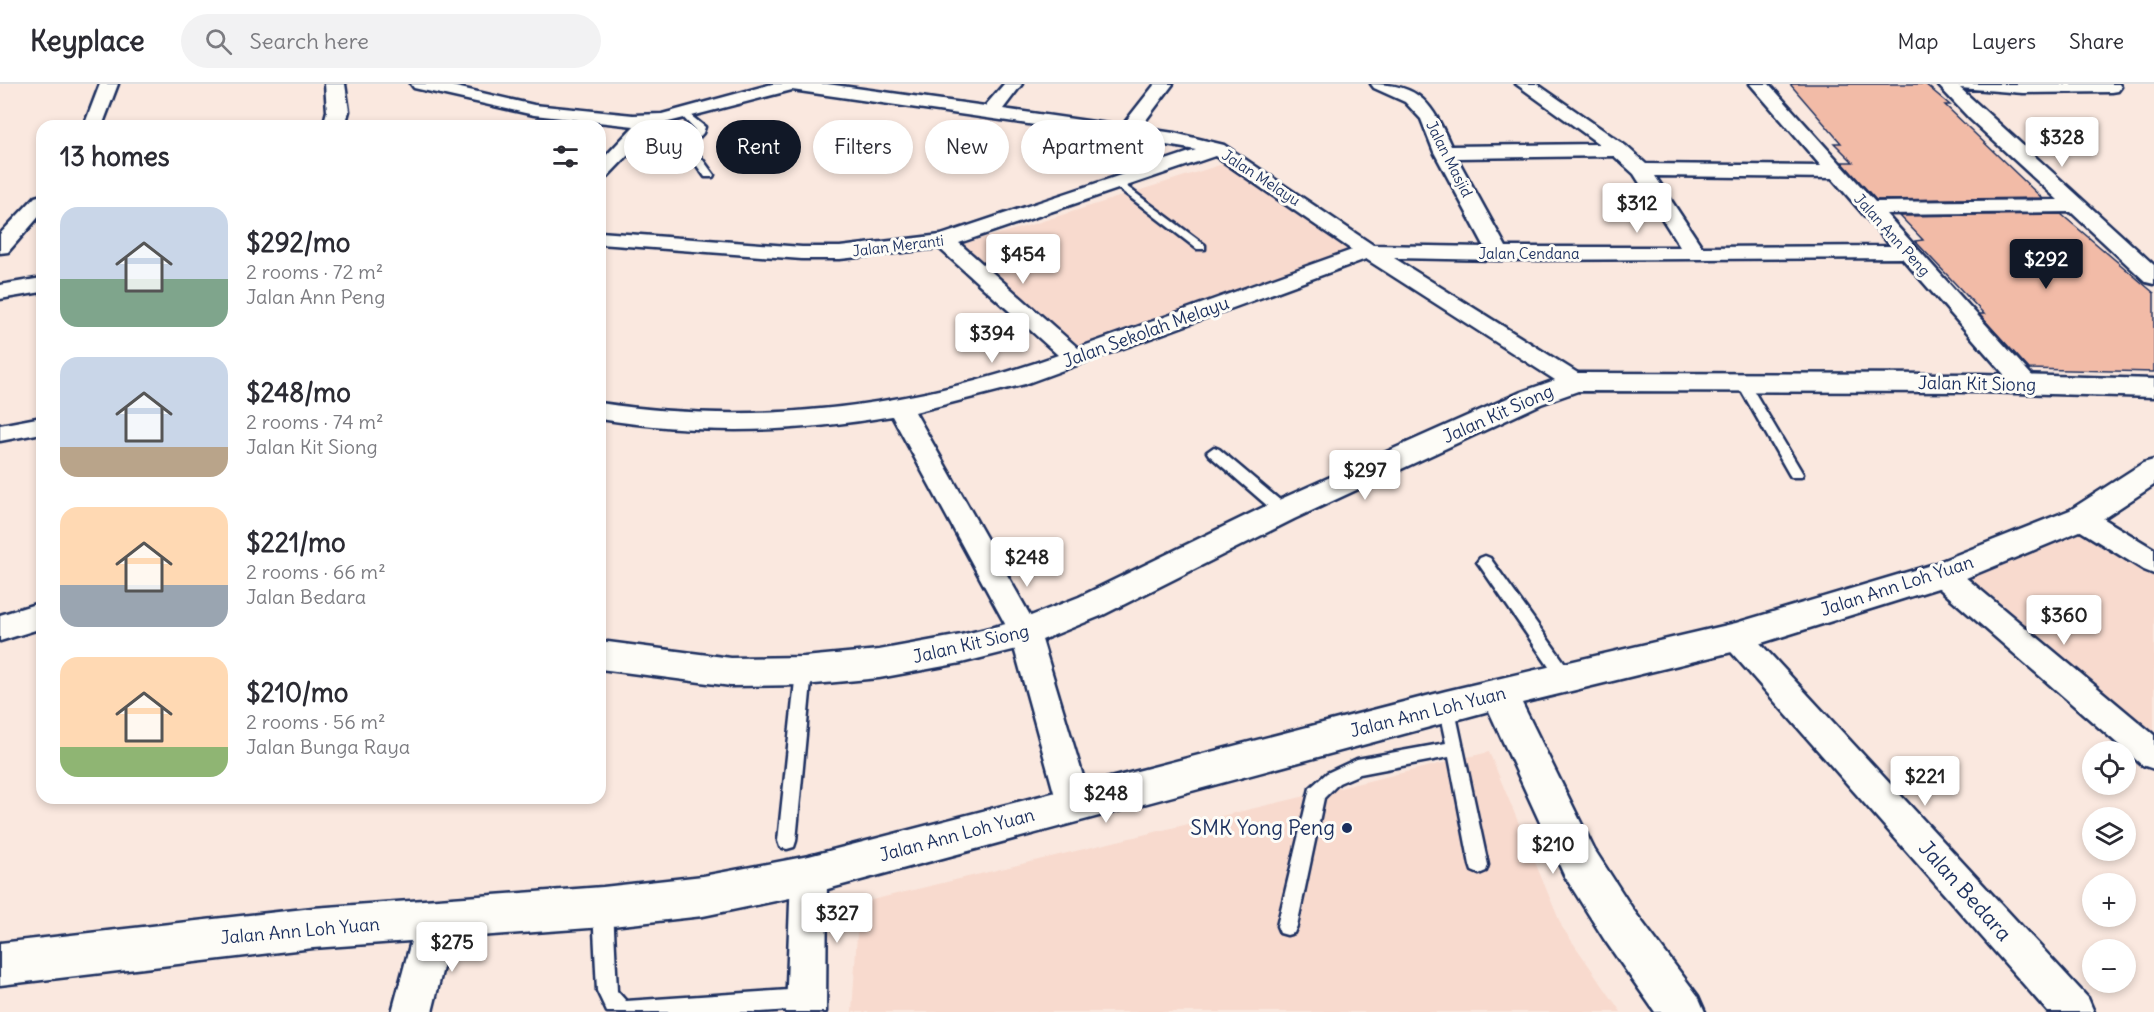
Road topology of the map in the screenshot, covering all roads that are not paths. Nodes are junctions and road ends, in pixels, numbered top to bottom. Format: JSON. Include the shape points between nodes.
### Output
{"nodes":[{"id":1,"x":109,"y":84,"type":"edge"},
{"id":2,"x":335,"y":84,"type":"edge"},
{"id":3,"x":420,"y":84,"type":"edge"},
{"id":4,"x":740,"y":84,"type":"edge"},
{"id":5,"x":791,"y":84,"type":"edge"},
{"id":6,"x":845,"y":84,"type":"edge"},
{"id":7,"x":1013,"y":84,"type":"edge"},
{"id":8,"x":1164,"y":84,"type":"edge"},
{"id":9,"x":1380,"y":84,"type":"edge"},
{"id":10,"x":1525,"y":84,"type":"edge"},
{"id":11,"x":1759,"y":84,"type":"edge"},
{"id":12,"x":1946,"y":84,"type":"edge"},
{"id":13,"x":1966,"y":84,"type":"edge"},
{"id":14,"x":2112,"y":87,"type":"dead end"},
{"id":15,"x":515,"y":90,"type":"dead end"},
{"id":16,"x":865,"y":96,"type":"junction"},
{"id":17,"x":729,"y":100,"type":"junction"},
{"id":18,"x":525,"y":107,"type":"junction"},
{"id":19,"x":684,"y":113,"type":"junction"},
{"id":20,"x":989,"y":114,"type":"junction"},
{"id":21,"x":95,"y":120,"type":"edge"},
{"id":22,"x":336,"y":120,"type":"edge"},
{"id":23,"x":625,"y":120,"type":"edge"},
{"id":24,"x":654,"y":120,"type":"edge"},
{"id":25,"x":1030,"y":120,"type":"edge"},
{"id":26,"x":1137,"y":120,"type":"edge"},
{"id":27,"x":1165,"y":138,"type":"edge"},
{"id":28,"x":624,"y":148,"type":"edge"},
{"id":29,"x":1217,"y":149,"type":"junction"},
{"id":30,"x":1619,"y":150,"type":"junction"},
{"id":31,"x":1444,"y":152,"type":"junction"},
{"id":32,"x":606,"y":167,"type":"edge"},
{"id":33,"x":1641,"y":170,"type":"junction"},
{"id":34,"x":1836,"y":172,"type":"junction"},
{"id":35,"x":709,"y":175,"type":"dead end"},
{"id":36,"x":1118,"y":183,"type":"junction"},
{"id":37,"x":2075,"y":206,"type":"junction"},
{"id":38,"x":36,"y":208,"type":"edge"},
{"id":39,"x":1867,"y":208,"type":"junction"},
{"id":40,"x":606,"y":238,"type":"edge"},
{"id":41,"x":944,"y":241,"type":"junction"},
{"id":42,"x":0,"y":247,"type":"edge"},
{"id":43,"x":1201,"y":248,"type":"dead end"},
{"id":44,"x":1368,"y":251,"type":"junction"},
{"id":45,"x":1907,"y":252,"type":"junction"},
{"id":46,"x":1695,"y":253,"type":"junction"},
{"id":47,"x":1499,"y":254,"type":"junction"},
{"id":48,"x":2152,"y":272,"type":"edge"},
{"id":49,"x":36,"y":286,"type":"edge"},
{"id":50,"x":0,"y":292,"type":"edge"},
{"id":51,"x":1075,"y":358,"type":"junction"},
{"id":52,"x":1575,"y":382,"type":"junction"},
{"id":53,"x":1743,"y":383,"type":"junction"},
{"id":54,"x":2026,"y":384,"type":"junction"},
{"id":55,"x":2154,"y":388,"type":"edge"},
{"id":56,"x":900,"y":407,"type":"junction"},
{"id":57,"x":606,"y":412,"type":"edge"},
{"id":58,"x":36,"y":426,"type":"edge"},
{"id":59,"x":0,"y":434,"type":"edge"},
{"id":60,"x":1214,"y":452,"type":"dead end"},
{"id":61,"x":2154,"y":470,"type":"edge"},
{"id":62,"x":1796,"y":474,"type":"dead end"},
{"id":63,"x":1283,"y":511,"type":"junction"},
{"id":64,"x":2081,"y":518,"type":"junction"},
{"id":65,"x":1485,"y":562,"type":"dead end"},
{"id":66,"x":2154,"y":563,"type":"edge"},
{"id":67,"x":1942,"y":574,"type":"junction"},
{"id":68,"x":36,"y":617,"type":"edge"},
{"id":69,"x":0,"y":628,"type":"edge"},
{"id":70,"x":1025,"y":633,"type":"junction"},
{"id":71,"x":1736,"y":637,"type":"junction"},
{"id":72,"x":606,"y":656,"type":"edge"},
{"id":73,"x":804,"y":671,"type":"junction"},
{"id":74,"x":1566,"y":678,"type":"junction"},
{"id":75,"x":1500,"y":693,"type":"junction"},
{"id":76,"x":1446,"y":706,"type":"junction"},
{"id":77,"x":1456,"y":748,"type":"junction"},
{"id":78,"x":2154,"y":755,"type":"edge"},
{"id":79,"x":1074,"y":802,"type":"junction"},
{"id":80,"x":787,"y":841,"type":"dead end"},
{"id":81,"x":1479,"y":865,"type":"dead end"},
{"id":82,"x":808,"y":875,"type":"junction"},
{"id":83,"x":603,"y":907,"type":"junction"},
{"id":84,"x":436,"y":920,"type":"junction"},
{"id":85,"x":1287,"y":926,"type":"dead end"},
{"id":86,"x":0,"y":964,"type":"edge"},
{"id":87,"x":807,"y":1006,"type":"edge"},
{"id":88,"x":412,"y":1012,"type":"edge"},
{"id":89,"x":1682,"y":1012,"type":"edge"},
{"id":90,"x":2074,"y":1012,"type":"edge"}],
"edges":[{"from":1,"to":21,"type":"street"},
{"from":2,"to":22,"type":"street"},
{"from":3,"to":18,"type":"street"},
{"from":4,"to":17,"type":"street"},
{"from":5,"to":16,"type":"street","name":"Jalan Melayu"},
{"from":5,"to":17,"type":"street"},
{"from":6,"to":16,"type":"street"},
{"from":7,"to":20,"type":"street"},
{"from":8,"to":26,"type":"street"},
{"from":9,"to":31,"type":"street","name":"Jalan Masjid","via":[[1421,106]]},
{"from":10,"to":30,"type":"street"},
{"from":11,"to":34,"type":"street","name":"Jalan Ann Peng"},
{"from":12,"to":37,"type":"street"},
{"from":13,"to":14,"type":"street"},
{"from":15,"to":18,"type":"street"},
{"from":16,"to":20,"type":"street","name":"Jalan Melayu"},
{"from":17,"to":19,"type":"street"},
{"from":18,"to":23,"type":"street"},
{"from":19,"to":24,"type":"street"},
{"from":19,"to":35,"type":"lane","via":[[700,127],[687,145]]},
{"from":20,"to":25,"type":"street","name":"Jalan Melayu"},
{"from":27,"to":29,"type":"street","name":"Jalan Melayu"},
{"from":28,"to":32,"type":"street"},
{"from":29,"to":36,"type":"street","name":"Jalan Meranti"},
{"from":29,"to":44,"type":"street","name":"Jalan Melayu","via":[[1261,175]]},
{"from":30,"to":31,"type":"street"},
{"from":30,"to":33,"type":"street"},
{"from":31,"to":47,"type":"street","name":"Jalan Masjid"},
{"from":33,"to":34,"type":"street"},
{"from":33,"to":46,"type":"street"},
{"from":34,"to":39,"type":"street","name":"Jalan Ann Peng"},
{"from":36,"to":41,"type":"street","name":"Jalan Meranti"},
{"from":36,"to":43,"type":"lane"},
{"from":37,"to":39,"type":"street"},
{"from":37,"to":48,"type":"street"},
{"from":38,"to":42,"type":"street"},
{"from":39,"to":45,"type":"street","name":"Jalan Ann Peng"},
{"from":40,"to":41,"type":"street","name":"Jalan Meranti","via":[[802,253],[840,253]]},
{"from":41,"to":51,"type":"street"},
{"from":44,"to":47,"type":"street","name":"Jalan Cendana"},
{"from":44,"to":51,"type":"street","name":"Jalan Sekolah Melayu"},
{"from":44,"to":52,"type":"street","name":"Jalan Melayu"},
{"from":45,"to":46,"type":"street","name":"Jalan Cendana"},
{"from":45,"to":54,"type":"street","name":"Jalan Ann Peng"},
{"from":46,"to":47,"type":"street","name":"Jalan Cendana"},
{"from":49,"to":50,"type":"street"},
{"from":51,"to":56,"type":"street","name":"Jalan Sekolah Melayu","via":[[1016,379]]},
{"from":52,"to":53,"type":"street","name":"Jalan Kit Siong"},
{"from":52,"to":63,"type":"street","name":"Jalan Kit Siong","via":[[1531,398]]},
{"from":53,"to":54,"type":"street","name":"Jalan Kit Siong"},
{"from":53,"to":62,"type":"lane"},
{"from":54,"to":55,"type":"street","name":"Jalan Kit Siong"},
{"from":56,"to":57,"type":"street","name":"Jalan Sekolah Melayu","via":[[798,420],[729,423],[650,419]]},
{"from":56,"to":70,"type":"street"},
{"from":58,"to":59,"type":"street"},
{"from":60,"to":63,"type":"lane"},
{"from":61,"to":64,"type":"street","name":"Jalan Ann Loh Yuan"},
{"from":63,"to":70,"type":"street","name":"Jalan Kit Siong","via":[[1091,606]]},
{"from":64,"to":66,"type":"street"},
{"from":64,"to":67,"type":"street","name":"Jalan Ann Loh Yuan"},
{"from":65,"to":74,"type":"lane"},
{"from":67,"to":71,"type":"street","name":"Jalan Ann Loh Yuan"},
{"from":67,"to":78,"type":"street"},
{"from":68,"to":69,"type":"street"},
{"from":70,"to":73,"type":"street","name":"Jalan Kit Siong","via":[[879,664]]},
{"from":70,"to":79,"type":"street"},
{"from":71,"to":74,"type":"street","name":"Jalan Ann Loh Yuan"},
{"from":71,"to":90,"type":"street","name":"Jalan Bedara"},
{"from":72,"to":73,"type":"street","name":"Jalan Kit Siong","via":[[731,672]]},
{"from":73,"to":80,"type":"lane"},
{"from":74,"to":75,"type":"street","name":"Jalan Ann Loh Yuan"},
{"from":75,"to":76,"type":"street","name":"Jalan Ann Loh Yuan"},
{"from":75,"to":89,"type":"street","via":[[1579,862]]},
{"from":76,"to":77,"type":"lane"},
{"from":76,"to":79,"type":"street","name":"Jalan Ann Loh Yuan"},
{"from":77,"to":81,"type":"lane"},
{"from":77,"to":85,"type":"lane","via":[[1357,768],[1333,778],[1316,794]]},
{"from":79,"to":82,"type":"street","name":"Jalan Ann Loh Yuan"},
{"from":82,"to":83,"type":"street","name":"Jalan Ann Loh Yuan","via":[[703,896]]},
{"from":82,"to":87,"type":"street"},
{"from":83,"to":84,"type":"street","name":"Jalan Ann Loh Yuan"},
{"from":83,"to":87,"type":"lane","via":[[607,991],[615,1006],[624,1011]]},
{"from":84,"to":86,"type":"street","name":"Jalan Ann Loh Yuan","via":[[313,928]]},
{"from":84,"to":88,"type":"street"}]}
